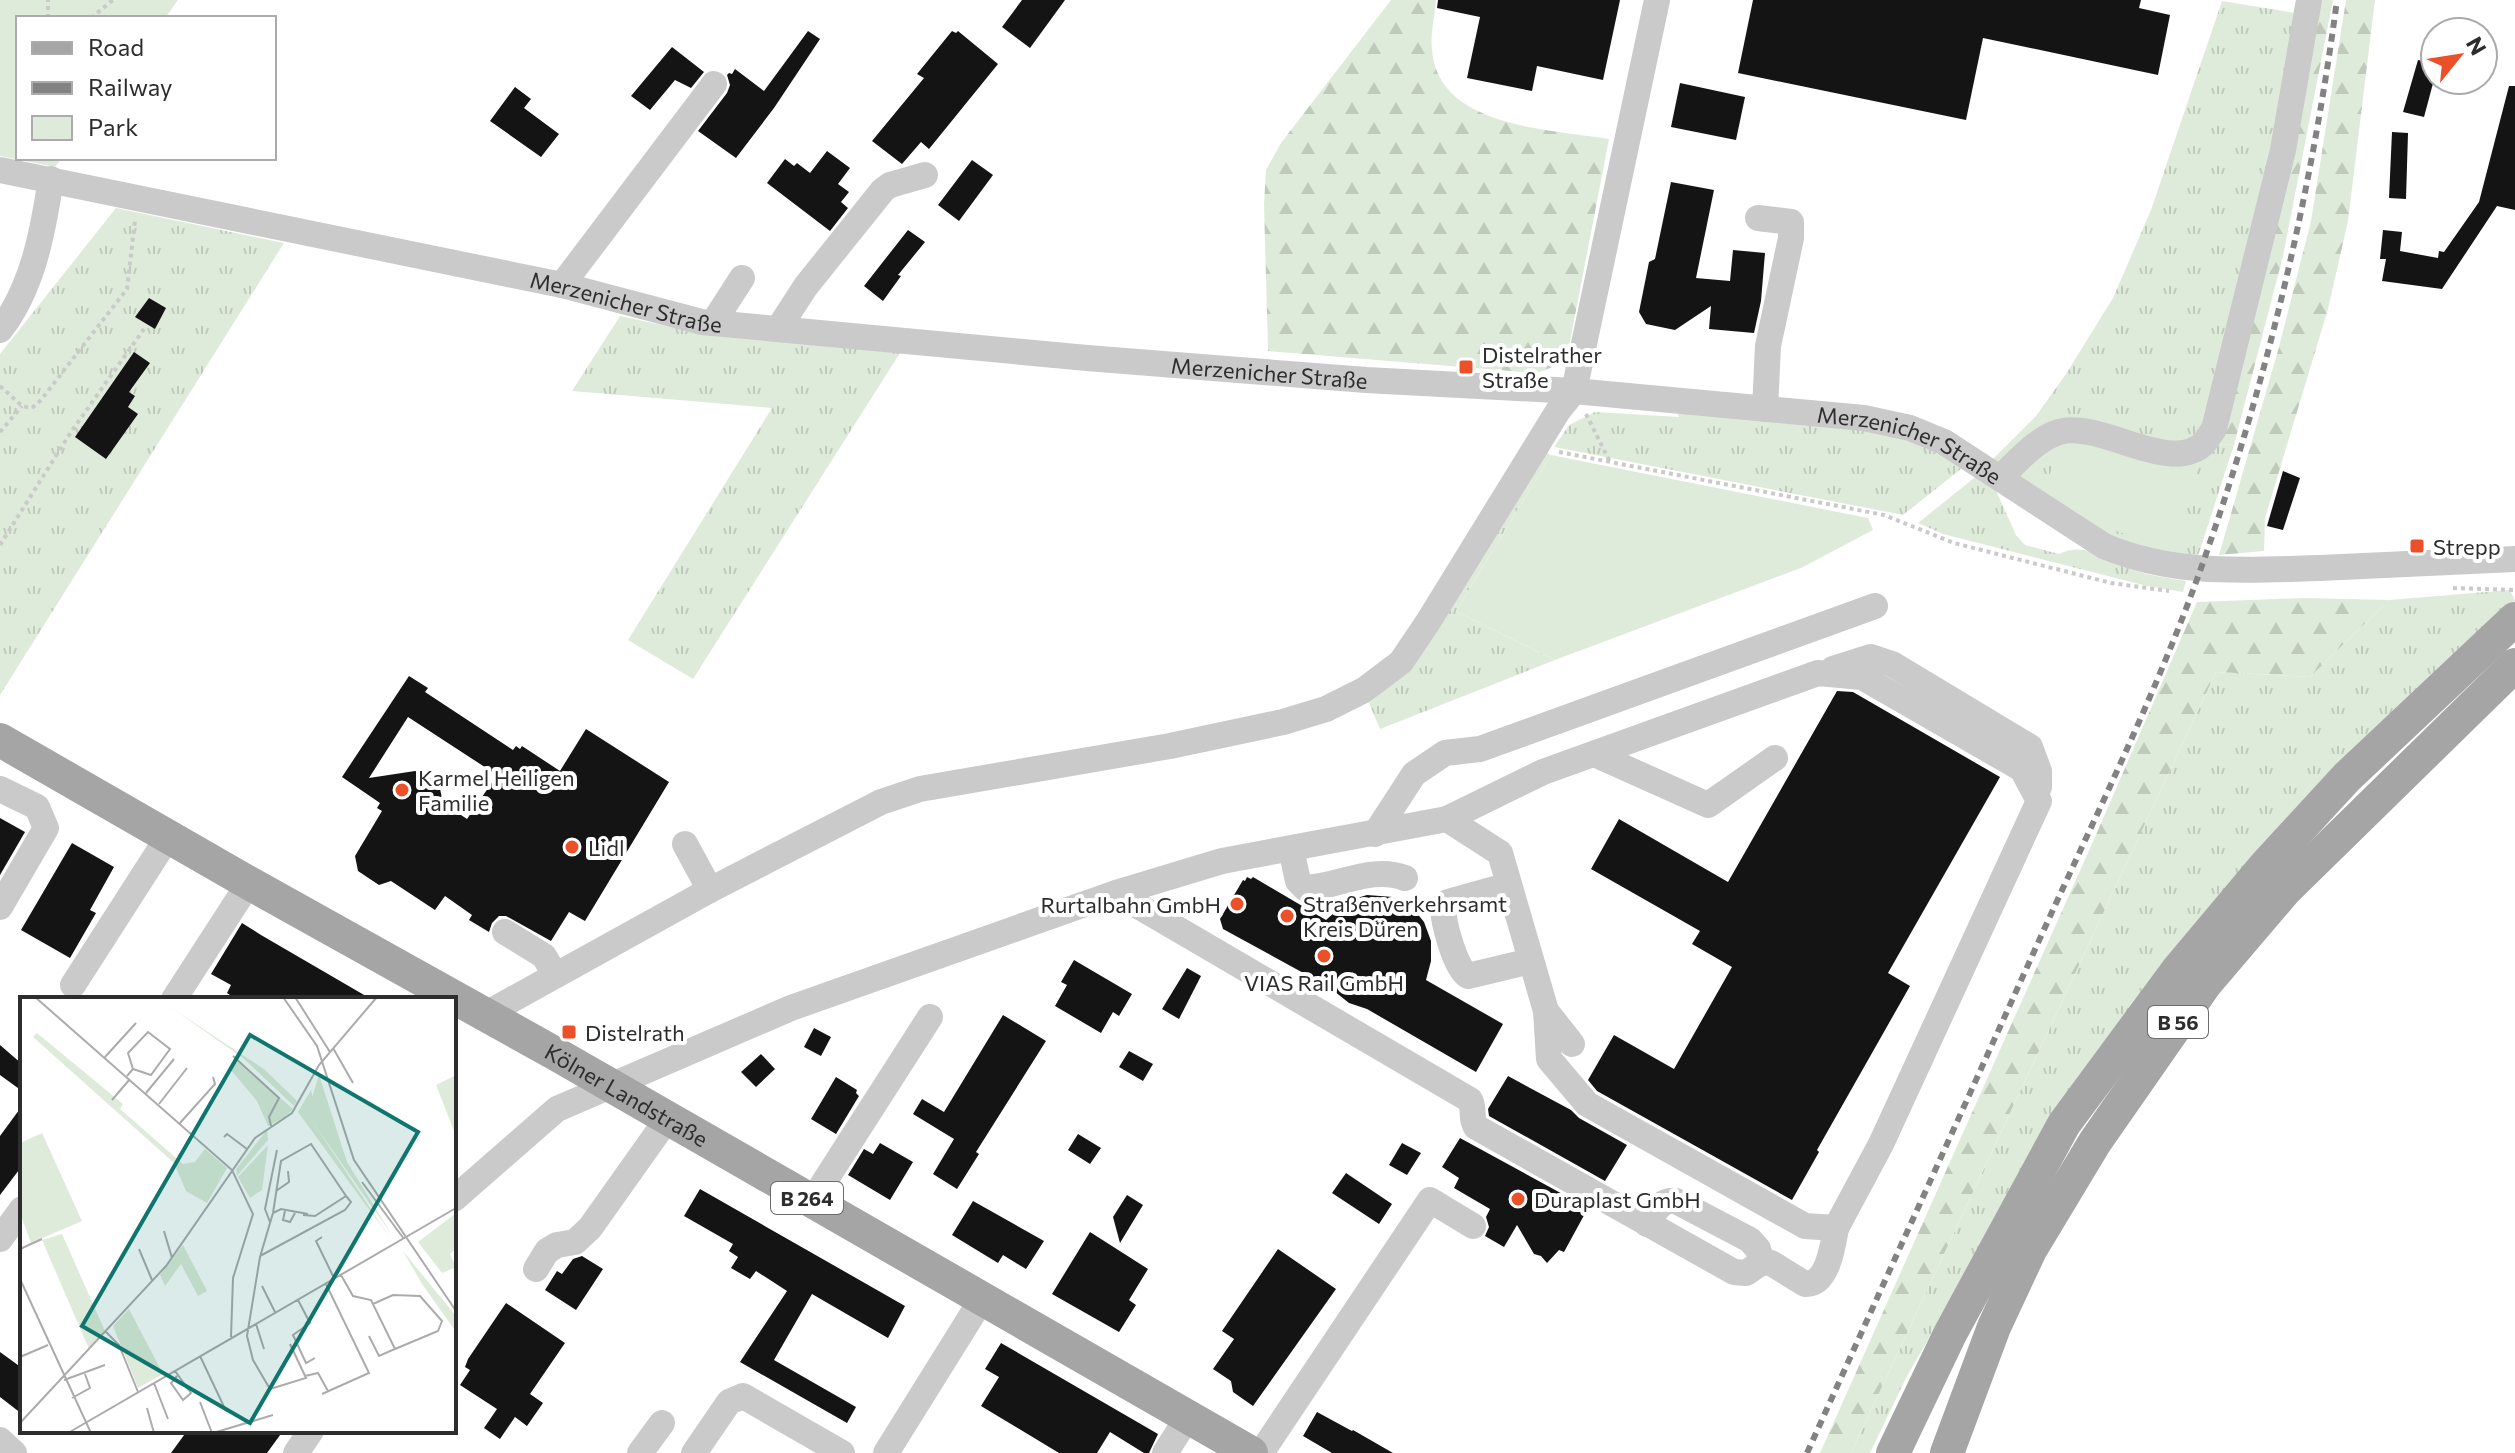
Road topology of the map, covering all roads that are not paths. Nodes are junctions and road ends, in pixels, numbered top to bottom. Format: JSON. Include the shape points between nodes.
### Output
{"nodes":[{"id":1,"x":1657,"y":0,"type":"edge"},
{"id":2,"x":2309,"y":0,"type":"edge"},
{"id":3,"x":714,"y":84,"type":"dead end"},
{"id":4,"x":0,"y":170,"type":"edge"},
{"id":5,"x":925,"y":175,"type":"dead end"},
{"id":6,"x":51,"y":179,"type":"junction"},
{"id":7,"x":1758,"y":218,"type":"dead end"},
{"id":8,"x":742,"y":278,"type":"dead end"},
{"id":9,"x":562,"y":285,"type":"junction"},
{"id":10,"x":713,"y":323,"type":"junction"},
{"id":11,"x":778,"y":329,"type":"junction"},
{"id":12,"x":0,"y":330,"type":"edge"},
{"id":13,"x":1574,"y":391,"type":"junction"},
{"id":14,"x":1765,"y":409,"type":"junction"},
{"id":15,"x":2000,"y":478,"type":"junction"},
{"id":16,"x":2515,"y":559,"type":"edge"},
{"id":17,"x":1875,"y":606,"type":"dead end"},
{"id":18,"x":2515,"y":619,"type":"edge"},
{"id":19,"x":2515,"y":665,"type":"edge"},
{"id":20,"x":0,"y":740,"type":"edge"},
{"id":21,"x":1594,"y":754,"type":"junction"},
{"id":22,"x":1775,"y":758,"type":"dead end"},
{"id":23,"x":59,"y":774,"type":"junction"},
{"id":24,"x":0,"y":789,"type":"edge"},
{"id":25,"x":37,"y":807,"type":"junction"},
{"id":26,"x":1447,"y":819,"type":"junction"},
{"id":27,"x":1375,"y":834,"type":"junction"},
{"id":28,"x":168,"y":837,"type":"junction"},
{"id":29,"x":685,"y":844,"type":"dead end"},
{"id":30,"x":1291,"y":849,"type":"junction"},
{"id":31,"x":1405,"y":878,"type":"dead end"},
{"id":32,"x":249,"y":883,"type":"junction"},
{"id":33,"x":1509,"y":885,"type":"junction"},
{"id":34,"x":710,"y":890,"type":"junction"},
{"id":35,"x":1116,"y":893,"type":"junction"},
{"id":36,"x":0,"y":907,"type":"edge"},
{"id":37,"x":505,"y":932,"type":"dead end"},
{"id":38,"x":1531,"y":961,"type":"junction"},
{"id":39,"x":555,"y":975,"type":"junction"},
{"id":40,"x":73,"y":985,"type":"dead end"},
{"id":41,"x":175,"y":997,"type":"edge"},
{"id":42,"x":455,"y":997,"type":"edge"},
{"id":43,"x":456,"y":997,"type":"edge"},
{"id":44,"x":1546,"y":1011,"type":"junction"},
{"id":45,"x":486,"y":1014,"type":"junction"},
{"id":46,"x":930,"y":1017,"type":"dead end"},
{"id":47,"x":1572,"y":1044,"type":"dead end"},
{"id":48,"x":611,"y":1085,"type":"junction"},
{"id":49,"x":668,"y":1118,"type":"junction"},
{"id":50,"x":456,"y":1197,"type":"edge"},
{"id":51,"x":812,"y":1201,"type":"junction"},
{"id":52,"x":20,"y":1212,"type":"edge"},
{"id":53,"x":1647,"y":1224,"type":"junction"},
{"id":54,"x":1473,"y":1226,"type":"dead end"},
{"id":55,"x":1836,"y":1228,"type":"junction"},
{"id":56,"x":0,"y":1239,"type":"edge"},
{"id":57,"x":1762,"y":1262,"type":"junction"},
{"id":58,"x":536,"y":1269,"type":"dead end"},
{"id":59,"x":982,"y":1299,"type":"junction"},
{"id":60,"x":1188,"y":1417,"type":"junction"},
{"id":61,"x":662,"y":1423,"type":"dead end"},
{"id":62,"x":310,"y":1433,"type":"edge"},
{"id":63,"x":0,"y":1440,"type":"edge"},
{"id":64,"x":14,"y":1453,"type":"edge"},
{"id":65,"x":296,"y":1453,"type":"edge"},
{"id":66,"x":640,"y":1453,"type":"edge"},
{"id":67,"x":694,"y":1453,"type":"edge"},
{"id":68,"x":842,"y":1453,"type":"edge"},
{"id":69,"x":886,"y":1453,"type":"edge"},
{"id":70,"x":1165,"y":1453,"type":"edge"},
{"id":71,"x":1251,"y":1453,"type":"edge"},
{"id":72,"x":1261,"y":1453,"type":"edge"},
{"id":73,"x":1893,"y":1453,"type":"edge"},
{"id":74,"x":1947,"y":1453,"type":"edge"}],
"edges":[{"from":1,"to":13,"type":"street"},
{"from":2,"to":15,"type":"street","via":[[2283,150],[2214,429],[2203,444],[2176,453],[2083,430],[2058,432]]},
{"from":3,"to":9,"type":"street"},
{"from":4,"to":6,"type":"street","name":"Merzenicher Straße"},
{"from":5,"to":11,"type":"street","via":[[883,190]]},
{"from":6,"to":9,"type":"street","name":"Merzenicher Straße"},
{"from":6,"to":12,"type":"street","via":[[31,267],[14,312]]},
{"from":7,"to":14,"type":"street","via":[[1791,222],[1768,346]]},
{"from":8,"to":10,"type":"street"},
{"from":9,"to":10,"type":"street","name":"Merzenicher Straße"},
{"from":10,"to":11,"type":"street","name":"Merzenicher Straße"},
{"from":11,"to":13,"type":"street","name":"Merzenicher Straße","via":[[1366,380]]},
{"from":13,"to":14,"type":"street","name":"Merzenicher Straße"},
{"from":13,"to":34,"type":"street","via":[[1401,662],[1364,690],[1283,722],[920,789],[881,802]]},
{"from":14,"to":15,"type":"street","name":"Merzenicher Straße","via":[[1910,428],[1944,442]]},
{"from":15,"to":16,"type":"street","name":"Merzenicher Straße","via":[[2104,546],[2167,566],[2265,570]]},
{"from":17,"to":27,"type":"street","via":[[1480,749],[1445,753],[1414,774]]},
{"from":18,"to":73,"type":"main road","number":"B 56","via":[[2347,777],[2177,971],[2064,1124],[1950,1334]]},
{"from":19,"to":74,"type":"main road","number":"B 56","via":[[2286,889],[2205,984],[2095,1142],[2030,1250],[1994,1327]]},
{"from":20,"to":23,"type":"main road","name":"Kölner Landstraße","number":"B 264"},
{"from":21,"to":22,"type":"street","via":[[1708,805]]},
{"from":21,"to":26,"type":"street"},
{"from":21,"to":55,"type":"street","via":[[1818,673],[1862,677],[2022,769],[2039,801],[1881,1144]]},
{"from":23,"to":25,"type":"street"},
{"from":23,"to":28,"type":"main road","name":"Kölner Landstraße","number":"B 264"},
{"from":24,"to":25,"type":"street"},
{"from":25,"to":36,"type":"street","via":[[46,828]]},
{"from":26,"to":27,"type":"street"},
{"from":26,"to":33,"type":"street","via":[[1500,853]]},
{"from":27,"to":30,"type":"street"},
{"from":28,"to":32,"type":"main road","name":"Kölner Landstraße","number":"B 264"},
{"from":28,"to":40,"type":"street"},
{"from":29,"to":34,"type":"street"},
{"from":30,"to":31,"type":"street","via":[[1298,881],[1305,888],[1374,874]]},
{"from":30,"to":35,"type":"street","via":[[1222,861]]},
{"from":32,"to":41,"type":"street"},
{"from":32,"to":42,"type":"main road","name":"Kölner Landstraße","number":"B 264"},
{"from":33,"to":38,"type":"street"},
{"from":33,"to":38,"type":"street","via":[[1443,906],[1454,950],[1468,976]]},
{"from":34,"to":39,"type":"street"},
{"from":35,"to":48,"type":"street","via":[[791,1008]]},
{"from":35,"to":53,"type":"street","via":[[1470,1100],[1476,1127]]},
{"from":37,"to":39,"type":"street","via":[[544,956]]},
{"from":38,"to":44,"type":"street"},
{"from":39,"to":45,"type":"street"},
{"from":43,"to":45,"type":"main road","name":"Kölner Landstraße","number":"B 264"},
{"from":44,"to":47,"type":"street"},
{"from":44,"to":55,"type":"street","via":[[1549,1059],[1587,1104],[1805,1226]]},
{"from":45,"to":48,"type":"main road","name":"Kölner Landstraße","number":"B 264"},
{"from":46,"to":51,"type":"street"},
{"from":48,"to":49,"type":"main road","name":"Kölner Landstraße","number":"B 264"},
{"from":48,"to":50,"type":"street","via":[[557,1109]]},
{"from":49,"to":51,"type":"main road","name":"Kölner Landstraße","number":"B 264"},
{"from":49,"to":58,"type":"street","via":[[590,1228],[575,1242],[547,1251]]},
{"from":51,"to":59,"type":"main road","name":"Kölner Landstraße","number":"B 264"},
{"from":52,"to":56,"type":"street"},
{"from":53,"to":57,"type":"street","via":[[1734,1272],[1746,1273]]},
{"from":53,"to":57,"type":"street","via":[[1659,1205],[1676,1201],[1750,1240]]},
{"from":54,"to":72,"type":"street","via":[[1430,1200]]},
{"from":55,"to":57,"type":"street","via":[[1829,1261],[1816,1282],[1805,1284]]},
{"from":59,"to":60,"type":"main road","name":"Kölner Landstraße","number":"B 264"},
{"from":59,"to":69,"type":"street"},
{"from":60,"to":70,"type":"street"},
{"from":60,"to":71,"type":"main road","name":"Kölner Landstraße","number":"B 264"},
{"from":61,"to":66,"type":"street"},
{"from":62,"to":65,"type":"street"},
{"from":63,"to":64,"type":"street"},
{"from":67,"to":68,"type":"street","via":[[729,1402],[743,1396]]}]}
